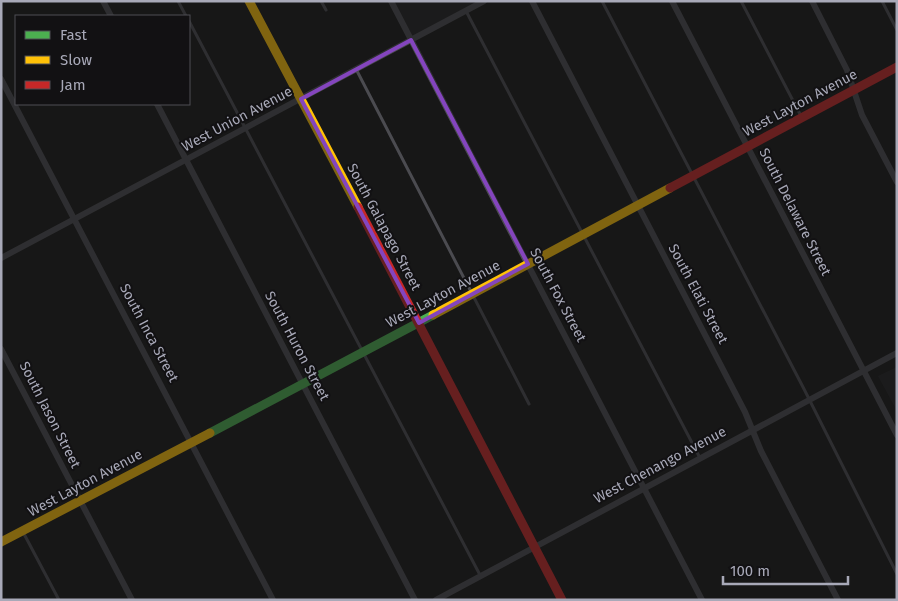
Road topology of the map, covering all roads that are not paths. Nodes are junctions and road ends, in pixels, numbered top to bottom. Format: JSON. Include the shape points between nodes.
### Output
{"nodes":[{"id":1,"x":103,"y":1,"type":"edge"},
{"id":2,"x":178,"y":1,"type":"edge"},
{"id":3,"x":249,"y":1,"type":"edge"},
{"id":4,"x":321,"y":1,"type":"edge"},
{"id":5,"x":391,"y":1,"type":"edge"},
{"id":6,"x":484,"y":1,"type":"edge"},
{"id":7,"x":532,"y":1,"type":"edge"},
{"id":8,"x":602,"y":1,"type":"edge"},
{"id":9,"x":672,"y":1,"type":"edge"},
{"id":10,"x":741,"y":1,"type":"edge"},
{"id":11,"x":812,"y":1,"type":"edge"},
{"id":12,"x":882,"y":1,"type":"edge"},
{"id":13,"x":326,"y":10,"type":"dead end"},
{"id":14,"x":466,"y":11,"type":"junction"},
{"id":15,"x":110,"y":15,"type":"edge"},
{"id":16,"x":185,"y":15,"type":"edge"},
{"id":17,"x":190,"y":23,"type":"edge"},
{"id":18,"x":897,"y":30,"type":"edge"},
{"id":19,"x":411,"y":40,"type":"junction"},
{"id":20,"x":897,"y":66,"type":"edge"},
{"id":21,"x":356,"y":70,"type":"junction"},
{"id":22,"x":1,"y":78,"type":"edge"},
{"id":23,"x":853,"y":90,"type":"junction"},
{"id":24,"x":301,"y":98,"type":"junction"},
{"id":25,"x":15,"y":105,"type":"edge"},
{"id":26,"x":15,"y":105,"type":"edge"},
{"id":27,"x":158,"y":105,"type":"edge"},
{"id":28,"x":802,"y":118,"type":"junction"},
{"id":29,"x":245,"y":129,"type":"junction"},
{"id":30,"x":747,"y":147,"type":"junction"},
{"id":31,"x":186,"y":160,"type":"junction"},
{"id":32,"x":692,"y":176,"type":"junction"},
{"id":33,"x":897,"y":182,"type":"edge"},
{"id":34,"x":638,"y":205,"type":"junction"},
{"id":35,"x":75,"y":219,"type":"junction"},
{"id":36,"x":582,"y":235,"type":"junction"},
{"id":37,"x":1,"y":258,"type":"edge"},
{"id":38,"x":528,"y":264,"type":"junction"},
{"id":39,"x":472,"y":294,"type":"junction"},
{"id":40,"x":419,"y":322,"type":"junction"},
{"id":41,"x":1,"y":349,"type":"edge"},
{"id":42,"x":363,"y":352,"type":"junction"},
{"id":43,"x":897,"y":354,"type":"edge"},
{"id":44,"x":863,"y":371,"type":"junction"},
{"id":45,"x":303,"y":384,"type":"junction"},
{"id":46,"x":808,"y":400,"type":"junction"},
{"id":47,"x":529,"y":404,"type":"dead end"},
{"id":48,"x":753,"y":430,"type":"junction"},
{"id":49,"x":897,"y":435,"type":"edge"},
{"id":50,"x":191,"y":442,"type":"junction"},
{"id":51,"x":700,"y":458,"type":"junction"},
{"id":52,"x":645,"y":488,"type":"junction"},
{"id":53,"x":80,"y":501,"type":"junction"},
{"id":54,"x":23,"y":531,"type":"junction"},
{"id":55,"x":1,"y":542,"type":"edge"},
{"id":56,"x":536,"y":546,"type":"junction"},
{"id":57,"x":897,"y":574,"type":"edge"},
{"id":58,"x":480,"y":576,"type":"junction"},
{"id":59,"x":59,"y":600,"type":"edge"},
{"id":60,"x":132,"y":600,"type":"edge"},
{"id":61,"x":273,"y":600,"type":"edge"},
{"id":62,"x":416,"y":600,"type":"edge"},
{"id":63,"x":436,"y":600,"type":"edge"},
{"id":64,"x":562,"y":600,"type":"edge"},
{"id":65,"x":702,"y":600,"type":"edge"},
{"id":66,"x":838,"y":600,"type":"edge"}],
"edges":[{"from":1,"to":15,"type":"street"},
{"from":2,"to":16,"type":"lane"},
{"from":3,"to":24,"type":"street","name":"South Galapago Street"},
{"from":4,"to":13,"type":"lane"},
{"from":5,"to":19,"type":"street","name":"South Fox Street"},
{"from":6,"to":14,"type":"street","name":"West Union Avenue"},
{"from":7,"to":34,"type":"street","name":"South Elati Street"},
{"from":8,"to":32,"type":"lane"},
{"from":9,"to":30,"type":"street","name":"South Delaware Street"},
{"from":10,"to":28,"type":"lane"},
{"from":11,"to":23,"type":"street","via":[[848,70]]},
{"from":12,"to":18,"type":"lane"},
{"from":14,"to":19,"type":"street","name":"West Union Avenue"},
{"from":14,"to":36,"type":"lane"},
{"from":17,"to":29,"type":"lane"},
{"from":19,"to":21,"type":"street","name":"West Union Avenue"},
{"from":19,"to":38,"type":"street","name":"South Fox Street"},
{"from":20,"to":23,"type":"street","name":"West Layton Avenue"},
{"from":21,"to":24,"type":"street","name":"West Union Avenue"},
{"from":21,"to":39,"type":"lane"},
{"from":22,"to":25,"type":"street","name":"South Inca Street"},
{"from":23,"to":28,"type":"street","name":"West Layton Avenue"},
{"from":23,"to":33,"type":"street","via":[[862,115]]},
{"from":24,"to":29,"type":"street","name":"West Union Avenue"},
{"from":24,"to":40,"type":"street","name":"South Galapago Street"},
{"from":26,"to":35,"type":"street","name":"South Inca Street"},
{"from":27,"to":31,"type":"street","name":"South Huron Street"},
{"from":28,"to":30,"type":"street","name":"West Layton Avenue"},
{"from":29,"to":31,"type":"street","name":"West Union Avenue"},
{"from":29,"to":42,"type":"lane"},
{"from":30,"to":32,"type":"street","name":"West Layton Avenue"},
{"from":30,"to":44,"type":"street","name":"South Delaware Street"},
{"from":31,"to":35,"type":"street","name":"West Union Avenue"},
{"from":31,"to":45,"type":"street","name":"South Huron Street"},
{"from":32,"to":34,"type":"street","name":"West Layton Avenue"},
{"from":32,"to":46,"type":"lane"},
{"from":34,"to":36,"type":"street","name":"West Layton Avenue"},
{"from":34,"to":48,"type":"street","name":"South Elati Street"},
{"from":35,"to":37,"type":"street","name":"West Union Avenue"},
{"from":35,"to":50,"type":"street","name":"South Inca Street"},
{"from":36,"to":38,"type":"street","name":"West Layton Avenue"},
{"from":36,"to":51,"type":"lane"},
{"from":38,"to":39,"type":"street","name":"West Layton Avenue"},
{"from":38,"to":52,"type":"street","name":"South Fox Street"},
{"from":39,"to":40,"type":"street","name":"West Layton Avenue"},
{"from":39,"to":47,"type":"lane"},
{"from":40,"to":42,"type":"street","name":"West Layton Avenue"},
{"from":40,"to":56,"type":"street","name":"South Galapago Street"},
{"from":41,"to":53,"type":"street","name":"South Jason Street"},
{"from":42,"to":45,"type":"street","name":"West Layton Avenue"},
{"from":42,"to":58,"type":"lane"},
{"from":43,"to":44,"type":"street","name":"West Chenango Avenue"},
{"from":44,"to":46,"type":"street","name":"West Chenango Avenue"},
{"from":44,"to":49,"type":"street","name":"South Delaware Street"},
{"from":45,"to":50,"type":"street","name":"West Layton Avenue"},
{"from":45,"to":62,"type":"street","name":"South Huron Street"},
{"from":46,"to":48,"type":"street","name":"West Chenango Avenue"},
{"from":46,"to":57,"type":"lane"},
{"from":48,"to":51,"type":"street","name":"West Chenango Avenue"},
{"from":48,"to":66,"type":"street","name":"South Elati Street"},
{"from":50,"to":53,"type":"street","name":"West Layton Avenue"},
{"from":50,"to":61,"type":"street","name":"South Inca Street"},
{"from":51,"to":52,"type":"street","name":"West Chenango Avenue"},
{"from":52,"to":56,"type":"street","name":"West Chenango Avenue"},
{"from":52,"to":65,"type":"street","name":"South Fox Street"},
{"from":53,"to":54,"type":"street","name":"West Layton Avenue"},
{"from":53,"to":60,"type":"street","name":"South Jason Street"},
{"from":54,"to":55,"type":"street","name":"West Layton Avenue"},
{"from":54,"to":59,"type":"lane"},
{"from":56,"to":58,"type":"street","name":"West Chenango Avenue"},
{"from":56,"to":64,"type":"street","name":"South Galapago Street"},
{"from":58,"to":63,"type":"street","name":"West Chenango Avenue"}]}
